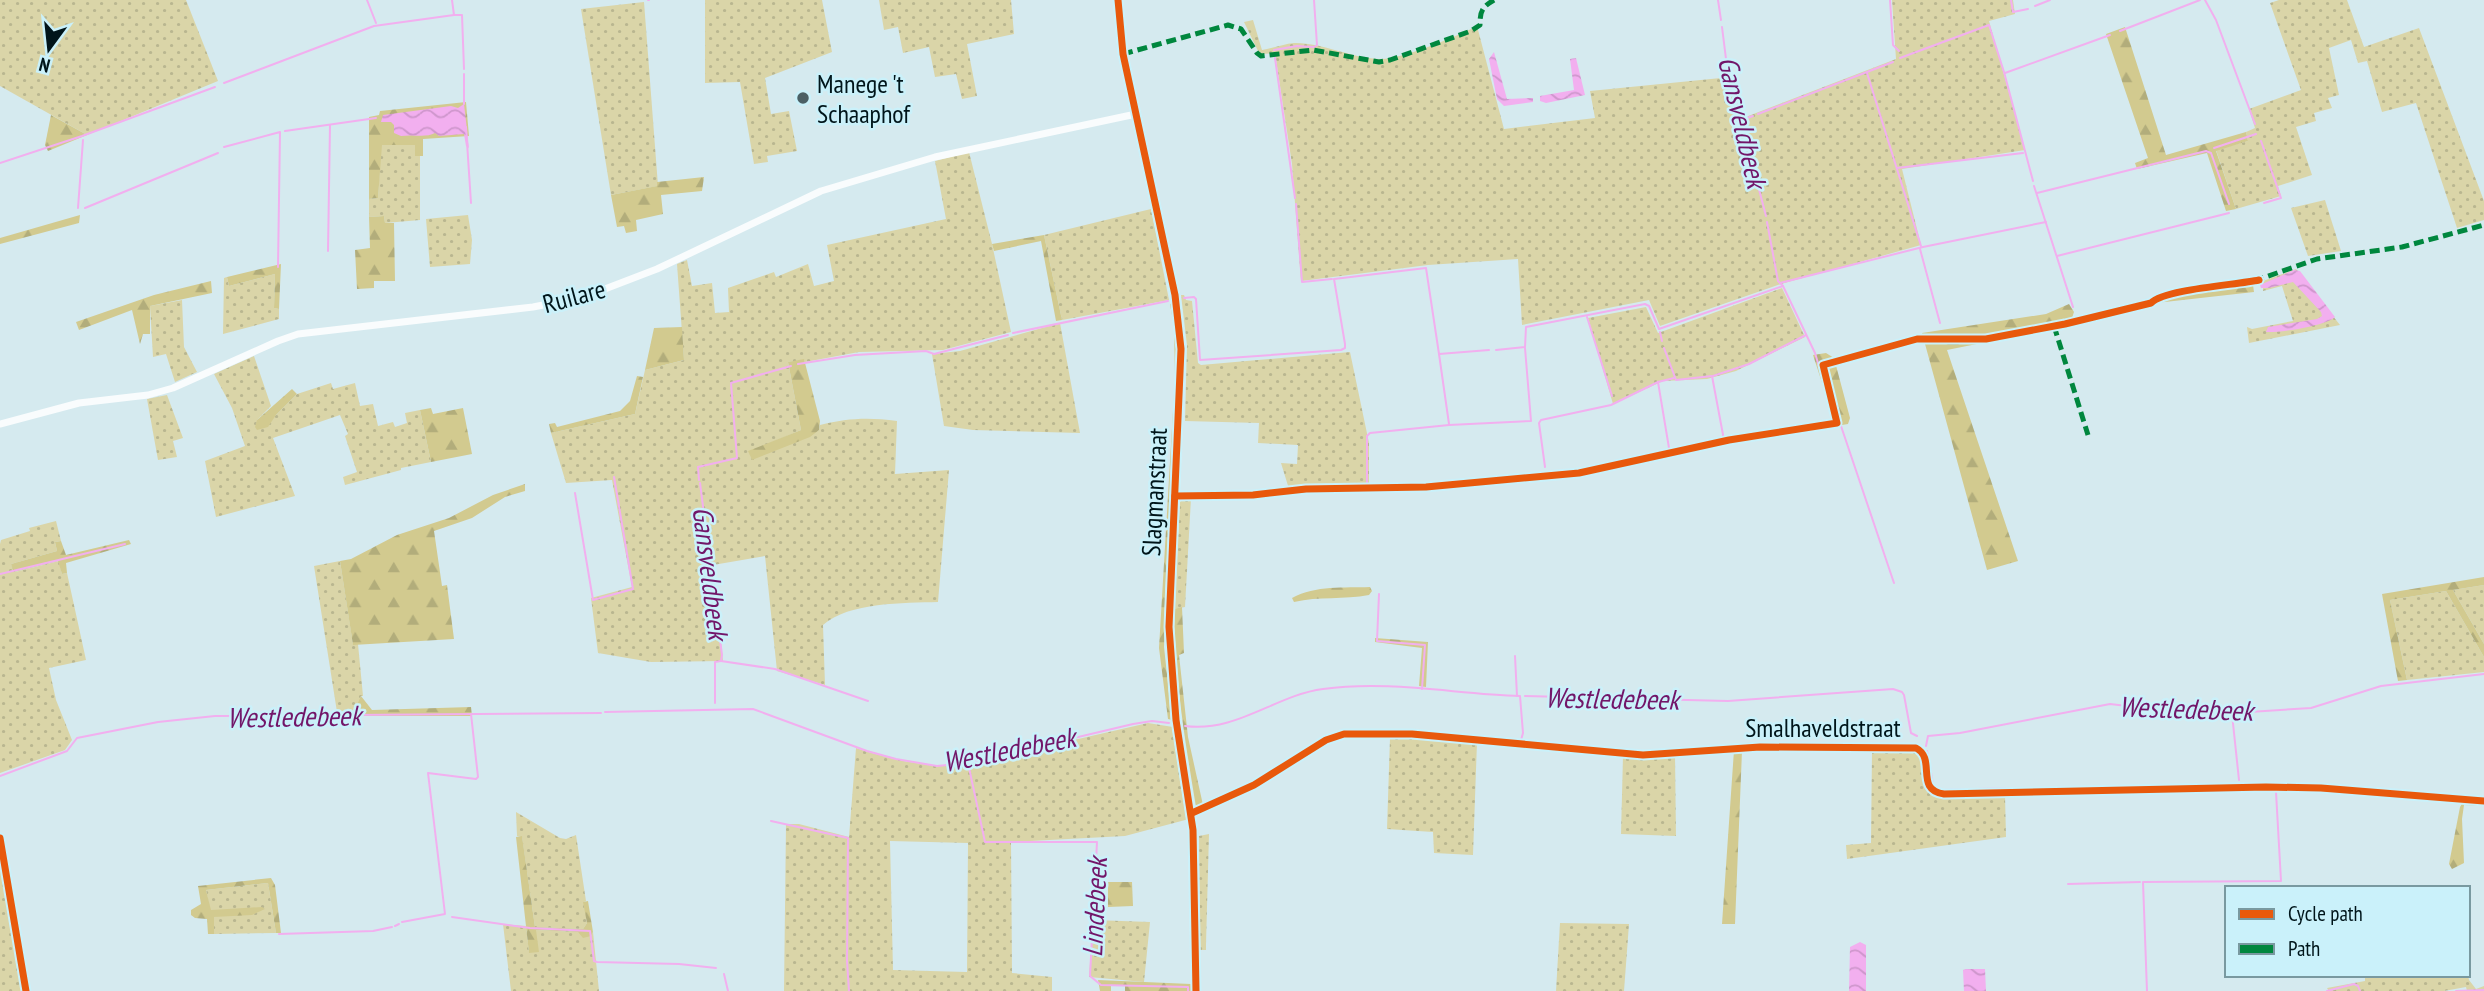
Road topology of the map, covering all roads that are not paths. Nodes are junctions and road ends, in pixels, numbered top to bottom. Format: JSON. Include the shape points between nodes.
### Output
{"nodes":[{"id":1,"x":1118,"y":0,"type":"edge"},
{"id":2,"x":1136,"y":114,"type":"junction"},
{"id":3,"x":0,"y":424,"type":"edge"},
{"id":4,"x":2484,"y":801,"type":"edge"},
{"id":5,"x":1192,"y":813,"type":"junction"},
{"id":6,"x":1196,"y":991,"type":"edge"}],
"edges":[{"from":1,"to":2,"type":"main road","name":"Slagmanstraat"},
{"from":2,"to":3,"type":"street","name":"Ruilare","via":[[935,156],[821,191],[657,269],[584,297],[298,334],[173,388],[79,403]]},
{"from":2,"to":5,"type":"main road","name":"Slagmanstraat","via":[[1181,342],[1169,643]]},
{"from":4,"to":5,"type":"street","name":"Smalhaveldstraat","via":[[2307,787],[1944,794],[1929,788],[1924,756],[1916,748],[1760,747],[1643,755],[1412,734],[1344,734],[1326,740],[1254,785]]},
{"from":5,"to":6,"type":"main road","name":"Slagmanstraat"}]}
